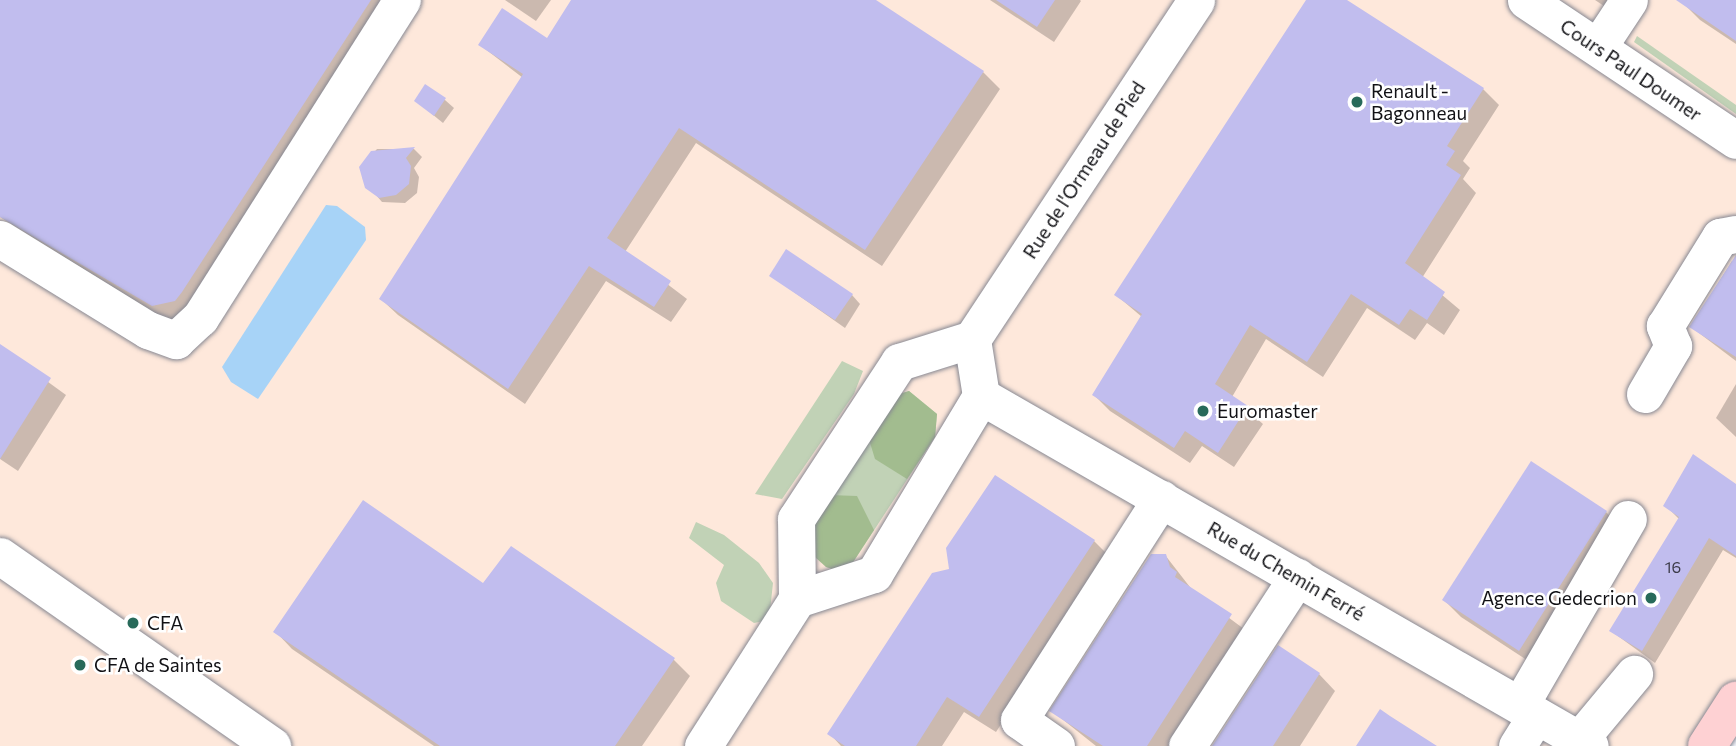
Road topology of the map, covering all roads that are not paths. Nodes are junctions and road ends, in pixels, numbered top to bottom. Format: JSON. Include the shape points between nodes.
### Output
{"nodes":[{"id":1,"x":402,"y":0,"type":"edge"},
{"id":2,"x":1196,"y":0,"type":"edge"},
{"id":3,"x":1526,"y":0,"type":"edge"},
{"id":4,"x":1629,"y":0,"type":"edge"},
{"id":5,"x":1598,"y":47,"type":"junction"},
{"id":6,"x":1736,"y":140,"type":"edge"},
{"id":7,"x":1736,"y":234,"type":"edge"},
{"id":8,"x":0,"y":239,"type":"edge"},
{"id":9,"x":972,"y":339,"type":"junction"},
{"id":10,"x":1645,"y":394,"type":"dead end"},
{"id":11,"x":981,"y":396,"type":"junction"},
{"id":12,"x":1161,"y":499,"type":"junction"},
{"id":13,"x":1628,"y":519,"type":"dead end"},
{"id":14,"x":0,"y":556,"type":"edge"},
{"id":15,"x":1297,"y":577,"type":"junction"},
{"id":16,"x":797,"y":598,"type":"junction"},
{"id":17,"x":1634,"y":674,"type":"dead end"},
{"id":18,"x":1736,"y":701,"type":"edge"},
{"id":19,"x":1528,"y":710,"type":"junction"},
{"id":20,"x":1581,"y":744,"type":"edge"},
{"id":21,"x":272,"y":746,"type":"edge"},
{"id":22,"x":703,"y":746,"type":"edge"},
{"id":23,"x":1056,"y":746,"type":"edge"},
{"id":24,"x":1187,"y":746,"type":"edge"},
{"id":25,"x":1517,"y":746,"type":"edge"},
{"id":26,"x":1707,"y":746,"type":"edge"}],
"edges":[{"from":1,"to":8,"type":"street","via":[[200,318],[176,340],[148,330]]},
{"from":2,"to":9,"type":"street","name":"Rue de l'Ormeau de Pied"},
{"from":3,"to":5,"type":"street","name":"Cours Paul Doumer"},
{"from":4,"to":5,"type":"street"},
{"from":5,"to":6,"type":"street","name":"Cours Paul Doumer"},
{"from":7,"to":10,"type":"street","via":[[1720,237],[1665,326],[1673,346]]},
{"from":9,"to":11,"type":"street"},
{"from":9,"to":16,"type":"street","via":[[899,362],[796,519]]},
{"from":11,"to":12,"type":"street","name":"Rue du Chemin Ferré"},
{"from":11,"to":16,"type":"street","via":[[874,574]]},
{"from":12,"to":15,"type":"street","name":"Rue du Chemin Ferré"},
{"from":12,"to":23,"type":"street","via":[[1019,720]]},
{"from":13,"to":19,"type":"street"},
{"from":14,"to":21,"type":"street"},
{"from":15,"to":19,"type":"street","name":"Rue du Chemin Ferré"},
{"from":15,"to":24,"type":"street"},
{"from":16,"to":22,"type":"street"},
{"from":17,"to":20,"type":"street"},
{"from":18,"to":26,"type":"main road"},
{"from":19,"to":20,"type":"street","name":"Rue du Chemin Ferré"},
{"from":19,"to":25,"type":"street"}]}
